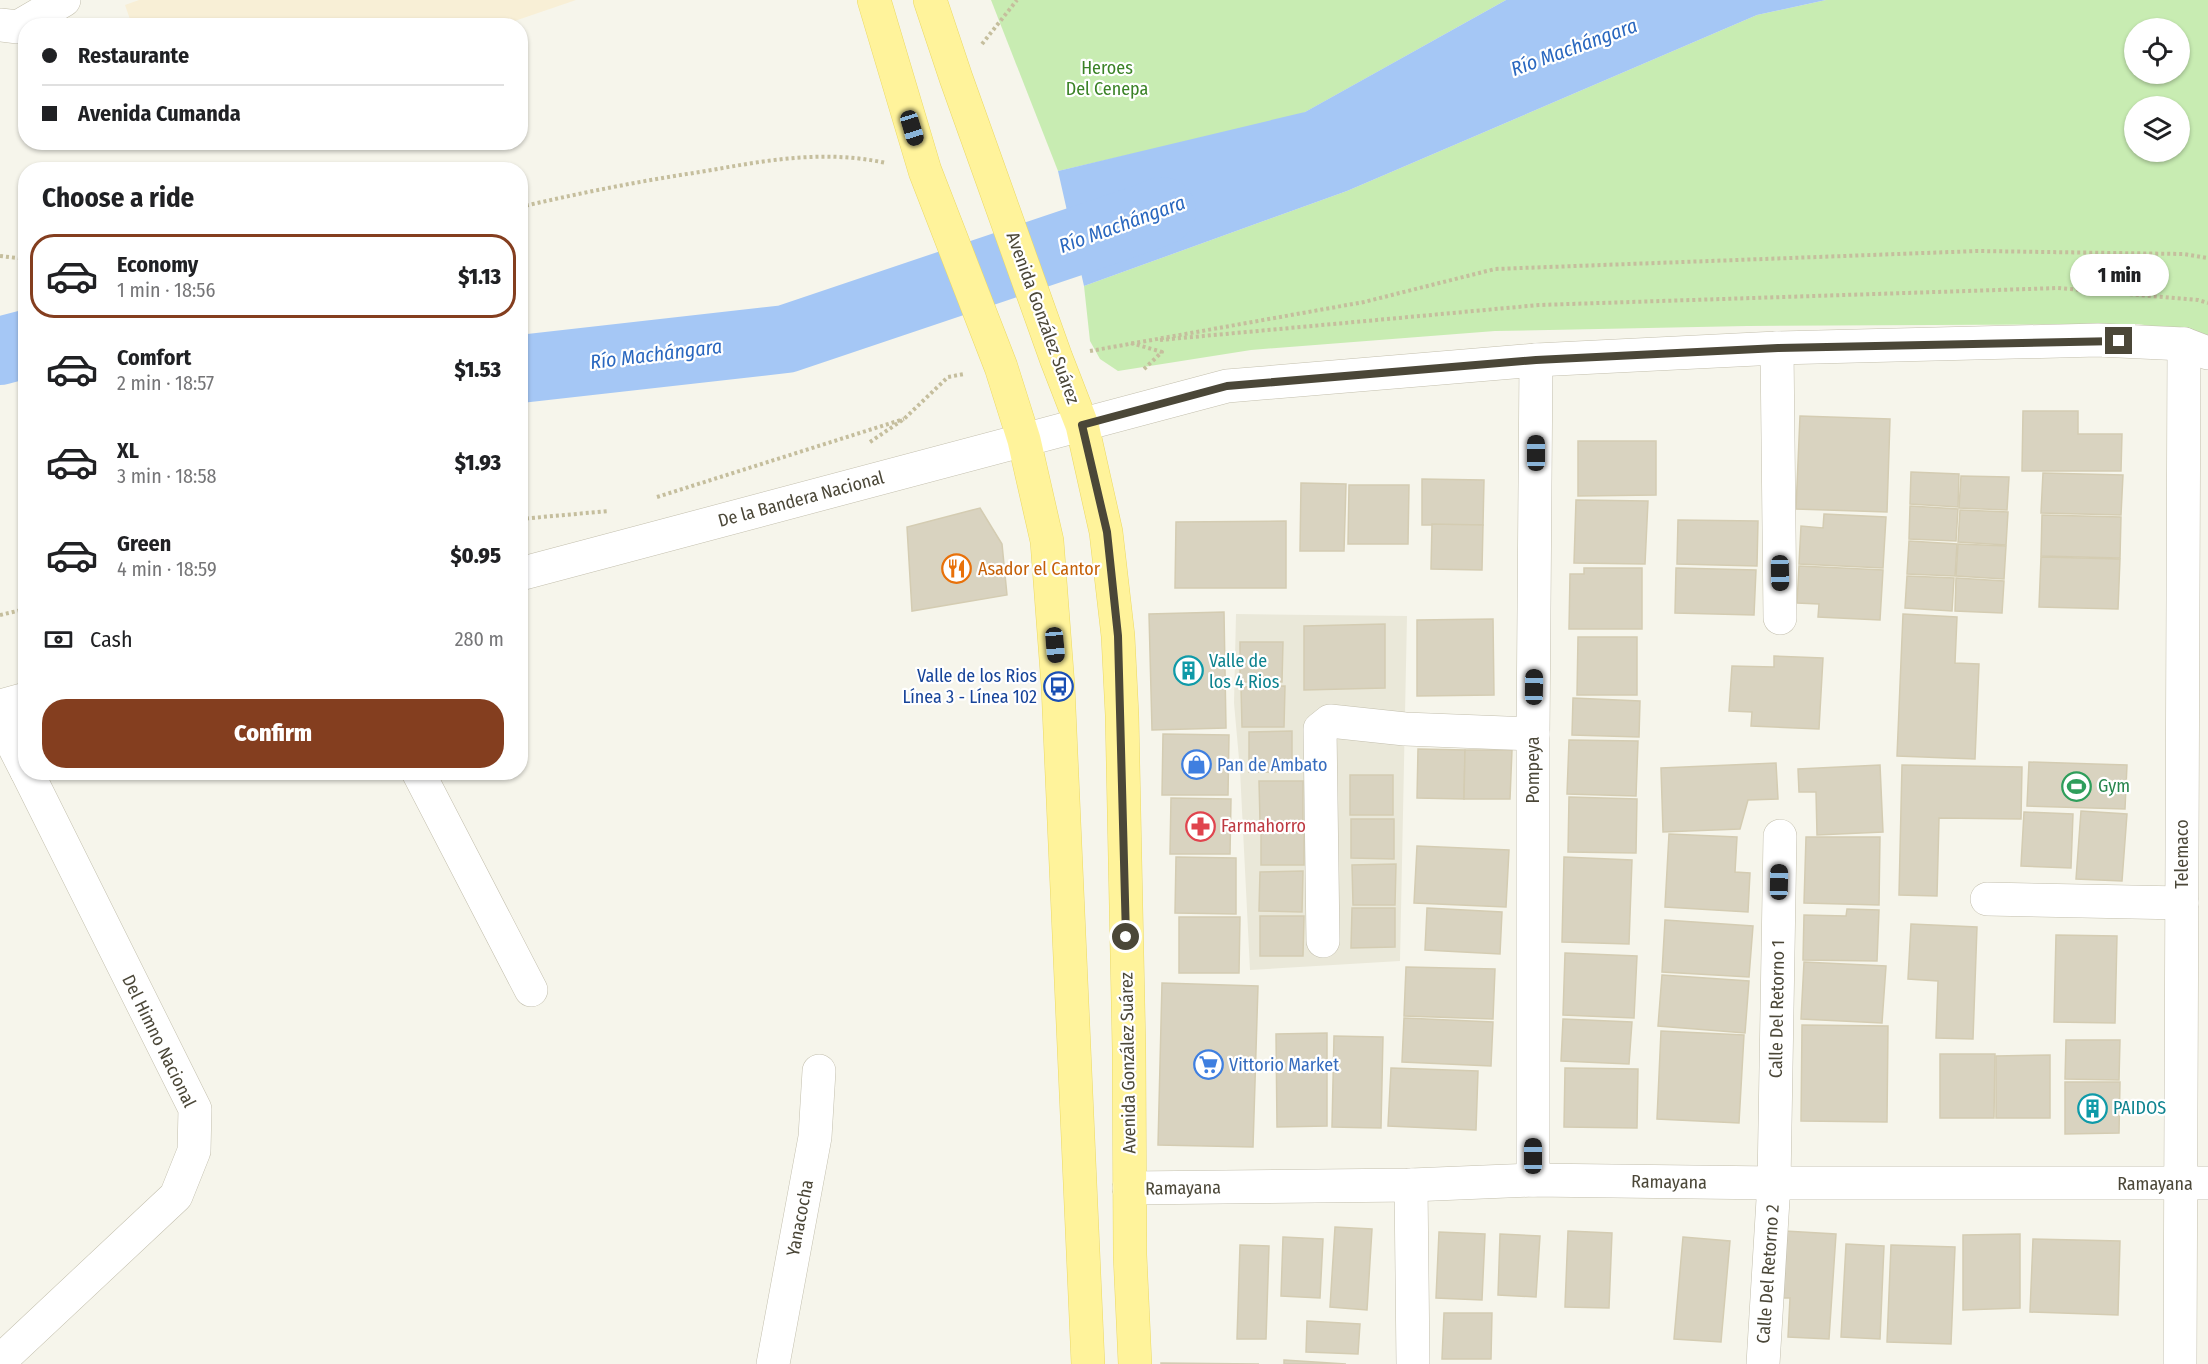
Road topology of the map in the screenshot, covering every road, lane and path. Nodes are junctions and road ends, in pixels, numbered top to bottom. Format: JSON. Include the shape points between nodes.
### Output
{"nodes":[{"id":1,"x":64,"y":0,"type":"edge"},
{"id":2,"x":874,"y":0,"type":"edge"},
{"id":3,"x":930,"y":0,"type":"edge"},
{"id":4,"x":1017,"y":0,"type":"edge"},
{"id":5,"x":33,"y":18,"type":"edge"},
{"id":6,"x":0,"y":25,"type":"edge"},
{"id":7,"x":18,"y":27,"type":"edge"},
{"id":8,"x":956,"y":78,"type":"junction"},
{"id":9,"x":925,"y":171,"type":"junction"},
{"id":10,"x":528,"y":205,"type":"edge"},
{"id":11,"x":0,"y":256,"type":"edge"},
{"id":12,"x":18,"y":258,"type":"edge"},
{"id":13,"x":2208,"y":258,"type":"edge"},
{"id":14,"x":2208,"y":303,"type":"edge"},
{"id":15,"x":1778,"y":348,"type":"junction"},
{"id":16,"x":2196,"y":348,"type":"edge"},
{"id":17,"x":1536,"y":360,"type":"junction"},
{"id":18,"x":1000,"y":367,"type":"junction"},
{"id":19,"x":1082,"y":425,"type":"junction"},
{"id":20,"x":1024,"y":440,"type":"junction"},
{"id":21,"x":651,"y":500,"type":"dead end"},
{"id":22,"x":618,"y":510,"type":"dead end"},
{"id":23,"x":528,"y":518,"type":"edge"},
{"id":24,"x":528,"y":572,"type":"edge"},
{"id":25,"x":18,"y":611,"type":"edge"},
{"id":26,"x":0,"y":615,"type":"edge"},
{"id":27,"x":1780,"y":618,"type":"dead end"},
{"id":28,"x":18,"y":701,"type":"edge"},
{"id":29,"x":0,"y":706,"type":"edge"},
{"id":30,"x":0,"y":719,"type":"edge"},
{"id":31,"x":1533,"y":734,"type":"junction"},
{"id":32,"x":18,"y":755,"type":"edge"},
{"id":33,"x":30,"y":780,"type":"edge"},
{"id":34,"x":422,"y":780,"type":"edge"},
{"id":35,"x":1780,"y":836,"type":"dead end"},
{"id":36,"x":1987,"y":899,"type":"dead end"},
{"id":37,"x":2182,"y":903,"type":"junction"},
{"id":38,"x":1323,"y":941,"type":"dead end"},
{"id":39,"x":531,"y":990,"type":"dead end"},
{"id":40,"x":819,"y":1071,"type":"dead end"},
{"id":41,"x":1533,"y":1180,"type":"junction"},
{"id":42,"x":1774,"y":1183,"type":"junction"},
{"id":43,"x":2195,"y":1184,"type":"edge"},
{"id":44,"x":1411,"y":1185,"type":"junction"},
{"id":45,"x":1129,"y":1188,"type":"junction"},
{"id":46,"x":0,"y":1361,"type":"edge"},
{"id":47,"x":773,"y":1364,"type":"edge"},
{"id":48,"x":1088,"y":1364,"type":"edge"},
{"id":49,"x":1135,"y":1364,"type":"edge"},
{"id":50,"x":1413,"y":1364,"type":"edge"},
{"id":51,"x":1763,"y":1364,"type":"edge"},
{"id":52,"x":2181,"y":1364,"type":"edge"}],
"edges":[{"from":1,"to":5,"type":"street"},
{"from":2,"to":9,"type":"main road"},
{"from":3,"to":8,"type":"main road","name":"Avenida González Suárez"},
{"from":4,"to":8,"type":"path"},
{"from":6,"to":7,"type":"street"},
{"from":8,"to":19,"type":"main road","name":"Avenida González Suárez"},
{"from":9,"to":10,"type":"path","via":[[858,157],[789,157],[629,183]]},
{"from":9,"to":18,"type":"main road"},
{"from":11,"to":12,"type":"path"},
{"from":13,"to":14,"type":"path","via":[[2183,254],[1978,251],[1495,269],[1364,302],[1130,342],[1562,304],[2058,288]]},
{"from":15,"to":16,"type":"street","name":"De la Bandera Nacional","via":[[2098,340]]},
{"from":15,"to":17,"type":"street","name":"De la Bandera Nacional"},
{"from":15,"to":27,"type":"street"},
{"from":16,"to":37,"type":"street","name":"Telemaco"},
{"from":17,"to":19,"type":"street","name":"De la Bandera Nacional","via":[[1227,386]]},
{"from":17,"to":31,"type":"street","name":"Pompeya"},
{"from":18,"to":20,"type":"main road"},
{"from":18,"to":21,"type":"path","via":[[948,377],[904,419]]},
{"from":19,"to":20,"type":"street","name":"De la Bandera Nacional"},
{"from":19,"to":45,"type":"main road","name":"Avenida González Suárez","via":[[1107,532],[1118,636]]},
{"from":20,"to":24,"type":"street","name":"De la Bandera Nacional"},
{"from":20,"to":48,"type":"main road","via":[[1047,541],[1058,686]]},
{"from":22,"to":23,"type":"path"},
{"from":25,"to":26,"type":"path"},
{"from":28,"to":29,"type":"street"},
{"from":30,"to":32,"type":"street","name":"Del Himno Nacional"},
{"from":31,"to":38,"type":"street","via":[[1330,722],[1320,729]]},
{"from":31,"to":41,"type":"street","name":"Pompeya"},
{"from":33,"to":46,"type":"street","name":"Del Himno Nacional","via":[[195,1109],[194,1150],[176,1196]]},
{"from":34,"to":39,"type":"street"},
{"from":35,"to":42,"type":"street","name":"Calle Del Retorno 1"},
{"from":36,"to":37,"type":"street"},
{"from":37,"to":43,"type":"street","name":"Telemaco"},
{"from":40,"to":47,"type":"street","name":"Yanacocha","via":[[815,1137]]},
{"from":41,"to":42,"type":"street","name":"Ramayana"},
{"from":41,"to":44,"type":"street","name":"Ramayana"},
{"from":42,"to":43,"type":"street","name":"Ramayana"},
{"from":42,"to":51,"type":"street","name":"Calle Del Retorno 2"},
{"from":43,"to":52,"type":"street","name":"Telemaco"},
{"from":44,"to":45,"type":"street","name":"Ramayana"},
{"from":44,"to":50,"type":"street"},
{"from":45,"to":49,"type":"main road","name":"Avenida González Suárez"}]}
